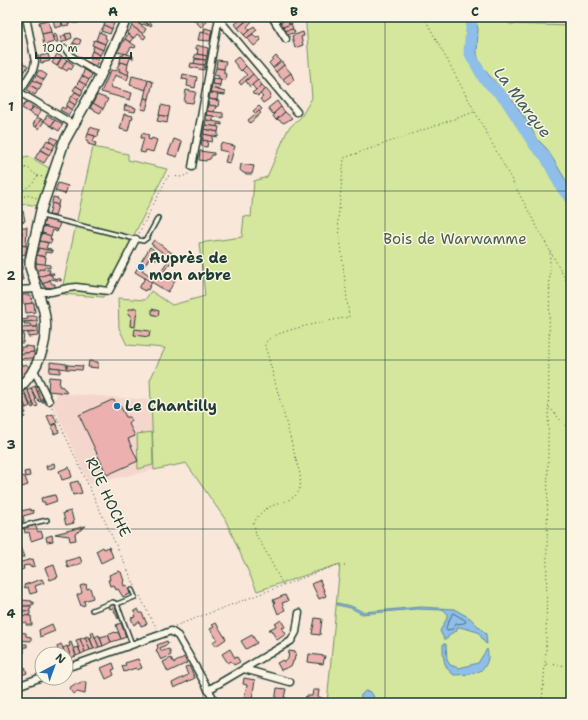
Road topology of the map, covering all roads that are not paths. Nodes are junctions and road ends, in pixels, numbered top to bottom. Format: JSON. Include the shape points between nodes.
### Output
{"nodes":[{"id":1,"x":26,"y":17,"type":"edge"},
{"id":2,"x":127,"y":17,"type":"edge"},
{"id":3,"x":272,"y":17,"type":"edge"},
{"id":4,"x":218,"y":18,"type":"edge"},
{"id":5,"x":286,"y":39,"type":"dead end"},
{"id":6,"x":66,"y":49,"type":"dead end"},
{"id":7,"x":101,"y":75,"type":"junction"},
{"id":8,"x":18,"y":94,"type":"edge"},
{"id":9,"x":297,"y":112,"type":"dead end"},
{"id":10,"x":73,"y":124,"type":"junction"},
{"id":11,"x":192,"y":167,"type":"road end"},
{"id":12,"x":40,"y":215,"type":"junction"},
{"id":13,"x":158,"y":218,"type":"dead end"},
{"id":14,"x":136,"y":239,"type":"junction"},
{"id":15,"x":17,"y":290,"type":"edge"},
{"id":16,"x":37,"y":290,"type":"junction"},
{"id":17,"x":34,"y":370,"type":"junction"},
{"id":18,"x":17,"y":390,"type":"edge"},
{"id":19,"x":50,"y":401,"type":"road end"},
{"id":20,"x":47,"y":520,"type":"dead end"},
{"id":21,"x":17,"y":527,"type":"edge"},
{"id":22,"x":132,"y":590,"type":"dead end"},
{"id":23,"x":117,"y":604,"type":"junction"},
{"id":24,"x":92,"y":610,"type":"dead end"},
{"id":25,"x":298,"y":614,"type":"dead end"},
{"id":26,"x":132,"y":644,"type":"junction"},
{"id":27,"x":74,"y":665,"type":"edge"},
{"id":28,"x":244,"y":669,"type":"junction"},
{"id":29,"x":34,"y":680,"type":"edge"},
{"id":30,"x":290,"y":682,"type":"dead end"},
{"id":31,"x":17,"y":686,"type":"edge"},
{"id":32,"x":208,"y":690,"type":"junction"},
{"id":33,"x":216,"y":703,"type":"edge"}],
"edges":[{"from":1,"to":8,"type":"street","via":[[36,62]]},
{"from":2,"to":7,"type":"street"},
{"from":3,"to":5,"type":"street"},
{"from":4,"to":9,"type":"street"},
{"from":4,"to":11,"type":"street"},
{"from":6,"to":7,"type":"street","via":[[71,56]]},
{"from":7,"to":10,"type":"street"},
{"from":8,"to":10,"type":"street"},
{"from":10,"to":12,"type":"street","via":[[64,142]]},
{"from":12,"to":14,"type":"lane"},
{"from":12,"to":16,"type":"street","via":[[30,261],[30,271]]},
{"from":13,"to":14,"type":"lane","via":[[147,238]]},
{"from":14,"to":16,"type":"street","via":[[109,291],[76,287],[51,292]]},
{"from":15,"to":16,"type":"street"},
{"from":16,"to":17,"type":"street","via":[[44,310],[45,330],[42,351]]},
{"from":17,"to":18,"type":"street"},
{"from":17,"to":19,"type":"street"},
{"from":20,"to":21,"type":"lane"},
{"from":22,"to":23,"type":"lane","via":[[135,597]]},
{"from":23,"to":24,"type":"lane","via":[[113,602]]},
{"from":23,"to":26,"type":"lane"},
{"from":25,"to":28,"type":"street","via":[[296,635],[291,641]]},
{"from":26,"to":27,"type":"street"},
{"from":26,"to":32,"type":"street","via":[[168,631],[173,632],[178,636]]},
{"from":28,"to":30,"type":"street"},
{"from":28,"to":32,"type":"street"},
{"from":29,"to":31,"type":"street"},
{"from":32,"to":33,"type":"street"}]}
